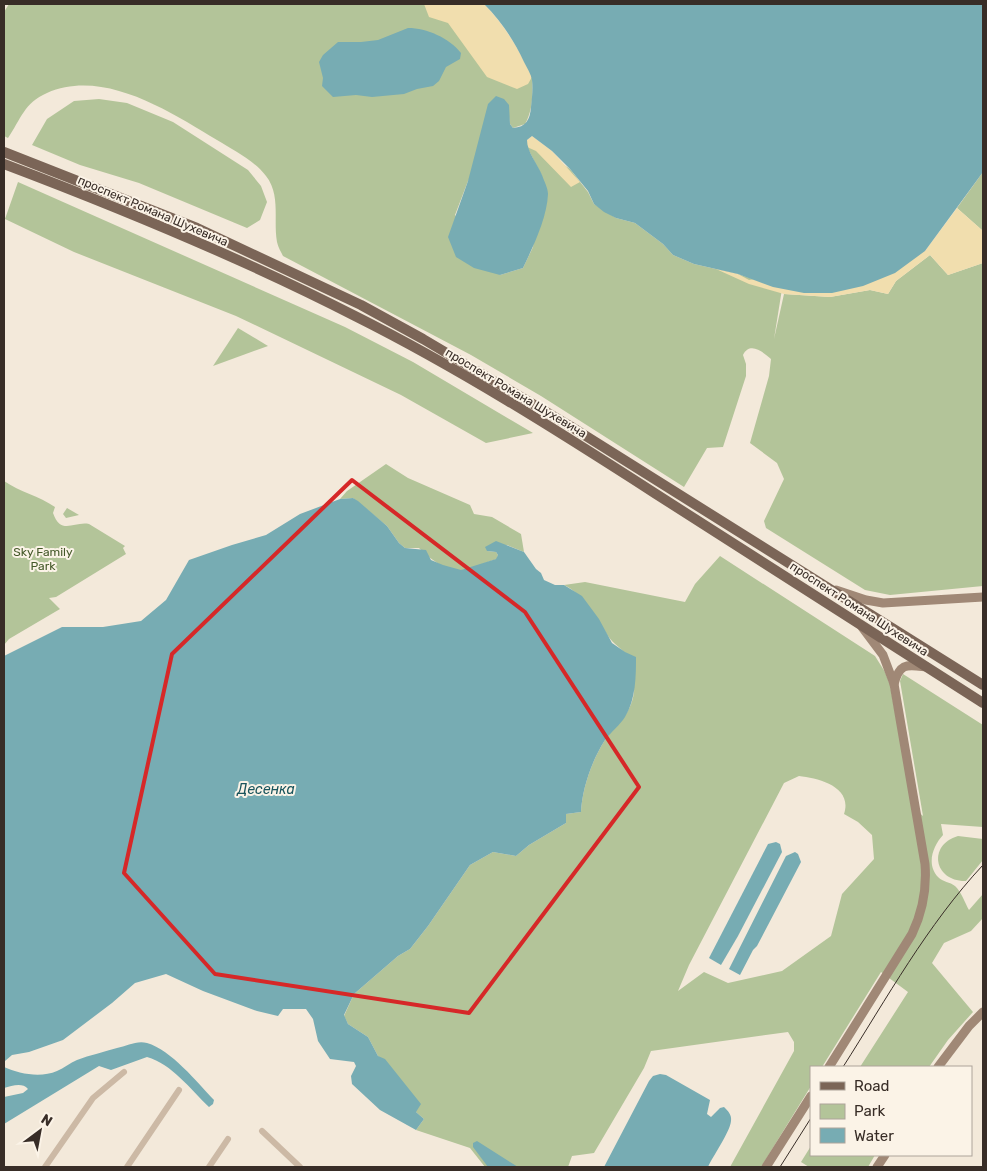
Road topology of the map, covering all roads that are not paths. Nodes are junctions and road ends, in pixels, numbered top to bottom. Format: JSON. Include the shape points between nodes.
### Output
{"nodes":[{"id":1,"x":4,"y":152,"type":"edge"},
{"id":2,"x":4,"y":164,"type":"edge"},
{"id":3,"x":825,"y":586,"type":"junction"},
{"id":4,"x":983,"y":597,"type":"edge"},
{"id":5,"x":861,"y":625,"type":"junction"},
{"id":6,"x":927,"y":667,"type":"junction"},
{"id":7,"x":894,"y":684,"type":"junction"},
{"id":8,"x":983,"y":685,"type":"edge"},
{"id":9,"x":983,"y":703,"type":"edge"},
{"id":10,"x":983,"y":1012,"type":"edge"},
{"id":11,"x":830,"y":1066,"type":"edge"},
{"id":12,"x":939,"y":1066,"type":"edge"},
{"id":13,"x":124,"y":1072,"type":"dead end"},
{"id":14,"x":179,"y":1090,"type":"dead end"},
{"id":15,"x":810,"y":1098,"type":"edge"},
{"id":16,"x":262,"y":1131,"type":"dead end"},
{"id":17,"x":228,"y":1139,"type":"dead end"},
{"id":18,"x":884,"y":1156,"type":"edge"},
{"id":19,"x":45,"y":1167,"type":"edge"},
{"id":20,"x":127,"y":1167,"type":"edge"},
{"id":21,"x":209,"y":1167,"type":"edge"},
{"id":22,"x":300,"y":1167,"type":"edge"},
{"id":23,"x":766,"y":1167,"type":"edge"},
{"id":24,"x":877,"y":1167,"type":"edge"}],
"edges":[{"from":1,"to":3,"type":"main road","name":"проспект Романа Шухевича","via":[[197,228],[361,305],[570,426]]},
{"from":2,"to":5,"type":"main road","name":"проспект Романа Шухевича","via":[[156,224],[380,328],[559,432]]},
{"from":3,"to":4,"type":"main road","via":[[883,603]]},
{"from":3,"to":8,"type":"main road","name":"проспект Романа Шухевича"},
{"from":5,"to":6,"type":"main road","name":"проспект Романа Шухевича"},
{"from":5,"to":7,"type":"main road","via":[[883,655]]},
{"from":6,"to":7,"type":"main road","via":[[903,667]]},
{"from":6,"to":9,"type":"main road","name":"проспект Романа Шухевича"},
{"from":7,"to":11,"type":"main road","via":[[925,864],[924,901],[912,934]]},
{"from":10,"to":12,"type":"main road","via":[[964,1031]]},
{"from":13,"to":19,"type":"street","via":[[93,1098]]},
{"from":14,"to":20,"type":"street"},
{"from":15,"to":23,"type":"main road"},
{"from":16,"to":22,"type":"street"},
{"from":17,"to":21,"type":"street"},
{"from":18,"to":24,"type":"main road"}]}
